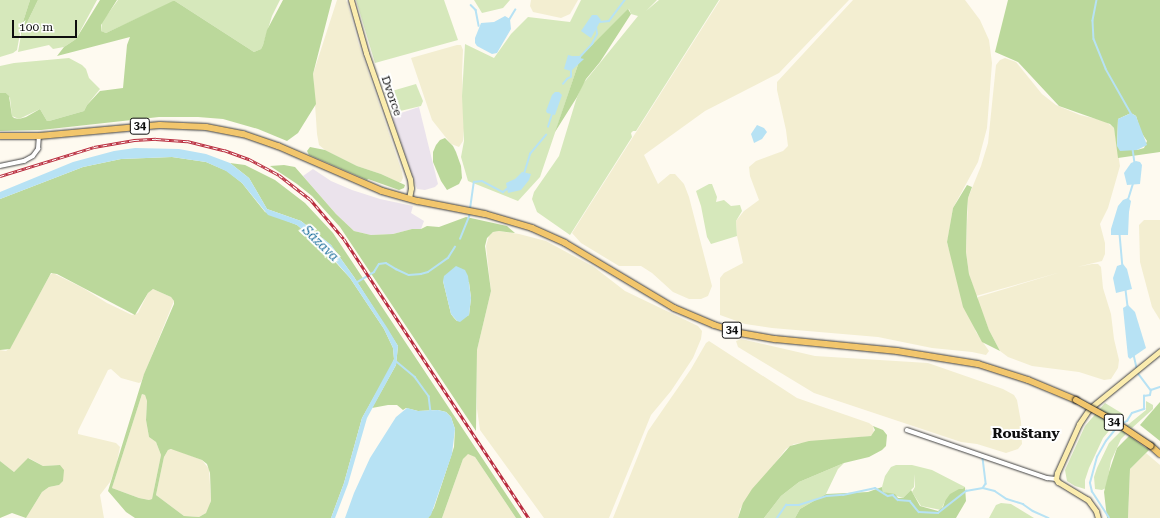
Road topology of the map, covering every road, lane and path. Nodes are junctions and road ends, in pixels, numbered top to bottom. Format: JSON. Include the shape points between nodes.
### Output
{"nodes":[{"id":1,"x":351,"y":0,"type":"edge"},
{"id":2,"x":0,"y":136,"type":"edge"},
{"id":3,"x":39,"y":136,"type":"junction"},
{"id":4,"x":0,"y":166,"type":"edge"},
{"id":5,"x":409,"y":198,"type":"junction"},
{"id":6,"x":1160,"y":350,"type":"edge"},
{"id":7,"x":907,"y":430,"type":"dead end"},
{"id":8,"x":1160,"y":454,"type":"edge"},
{"id":9,"x":1056,"y":479,"type":"junction"},
{"id":10,"x":1098,"y":518,"type":"edge"}],
"edges":[{"from":1,"to":5,"type":"street","name":"Dvorce","via":[[366,52],[410,179]]},
{"from":2,"to":3,"type":"main road","number":"34"},
{"from":3,"to":4,"type":"street","via":[[38,149],[33,156],[24,161]]},
{"from":3,"to":5,"type":"main road","number":"34","via":[[139,126],[187,125],[225,130],[278,146],[366,185]]},
{"from":5,"to":8,"type":"main road","number":"34","bridge":true,"via":[[497,218],[544,233],[654,297],[714,325],[740,333],[897,351],[978,364],[1028,380],[1076,400],[1109,418]]},
{"from":6,"to":9,"type":"street","via":[[1089,409],[1077,429]]},
{"from":7,"to":9,"type":"street"},
{"from":9,"to":10,"type":"street","via":[[1088,500]]}]}
